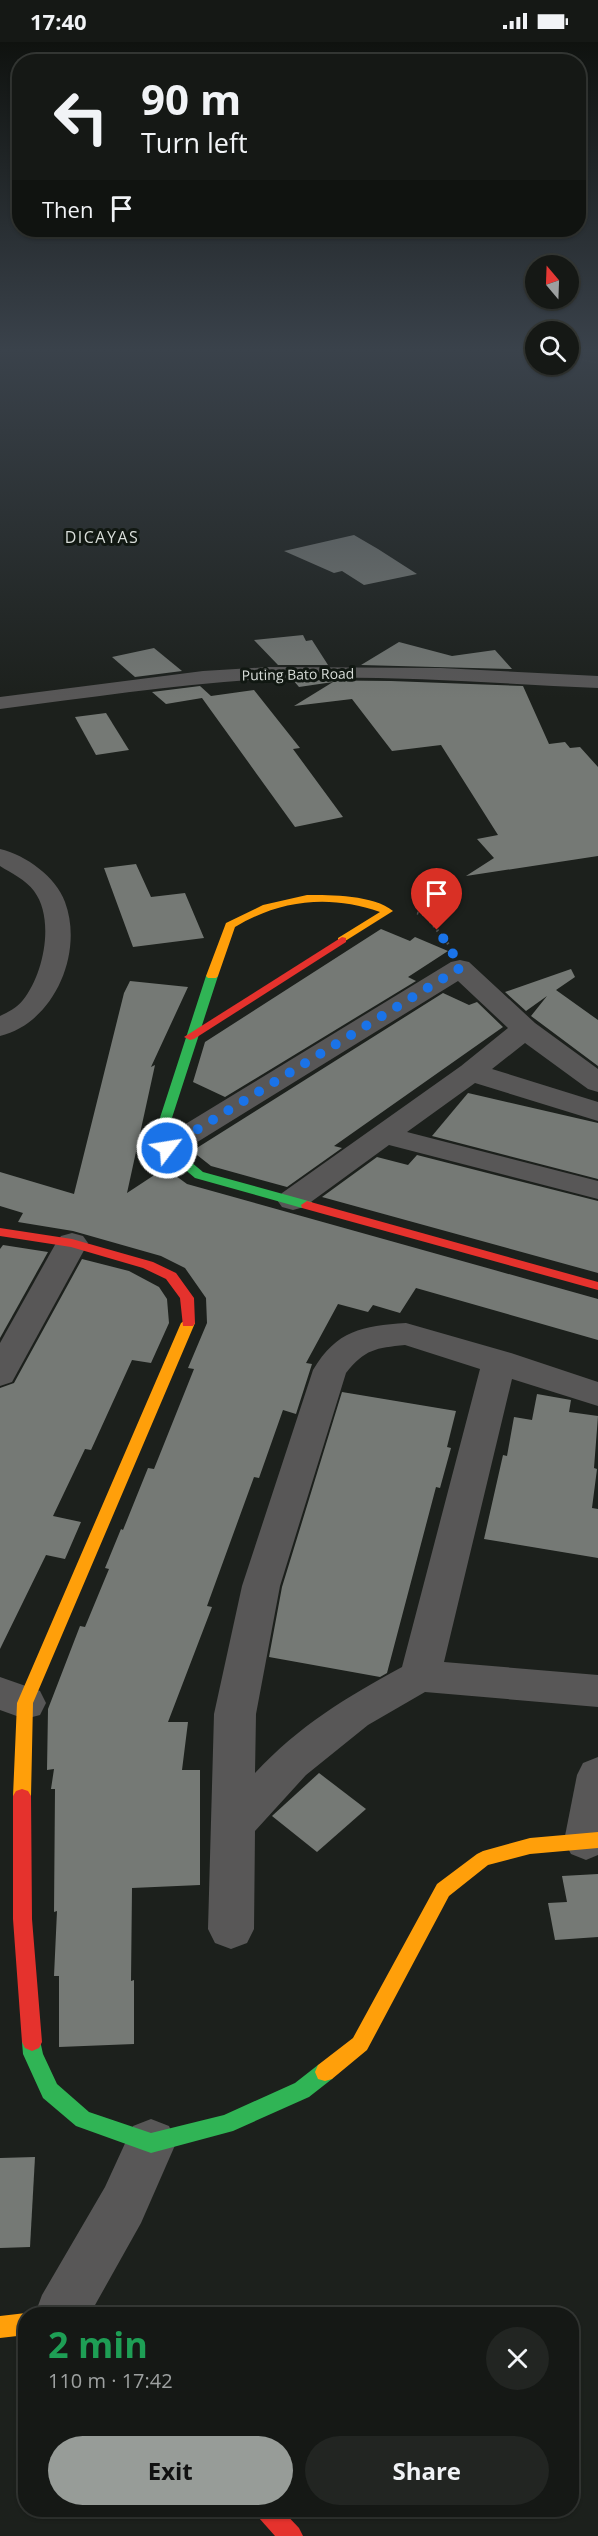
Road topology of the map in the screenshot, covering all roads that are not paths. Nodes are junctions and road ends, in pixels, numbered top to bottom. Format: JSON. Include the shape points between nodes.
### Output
{"nodes":[{"id":1,"x":598,"y":682,"type":"edge"},
{"id":2,"x":0,"y":704,"type":"edge"},
{"id":3,"x":0,"y":856,"type":"edge"},
{"id":4,"x":0,"y":1028,"type":"edge"},
{"id":5,"x":525,"y":1029,"type":"junction"},
{"id":6,"x":190,"y":1037,"type":"junction"},
{"id":7,"x":471,"y":1072,"type":"junction"},
{"id":8,"x":598,"y":1083,"type":"edge"},
{"id":9,"x":598,"y":1112,"type":"edge"},
{"id":10,"x":384,"y":1135,"type":"junction"},
{"id":11,"x":167,"y":1148,"type":"junction"},
{"id":12,"x":598,"y":1190,"type":"edge"},
{"id":13,"x":293,"y":1200,"type":"junction"},
{"id":14,"x":0,"y":1232,"type":"edge"},
{"id":15,"x":72,"y":1243,"type":"junction"},
{"id":16,"x":598,"y":1286,"type":"edge"},
{"id":17,"x":499,"y":1361,"type":"junction"},
{"id":18,"x":0,"y":1374,"type":"edge"},
{"id":19,"x":598,"y":1394,"type":"edge"},
{"id":20,"x":420,"y":1676,"type":"junction"},
{"id":21,"x":598,"y":1691,"type":"edge"},
{"id":22,"x":12,"y":1698,"type":"edge"},
{"id":23,"x":598,"y":1775,"type":"edge"},
{"id":24,"x":234,"y":1824,"type":"junction"},
{"id":25,"x":592,"y":1840,"type":"edge"},
{"id":26,"x":231,"y":1929,"type":"dead end"},
{"id":27,"x":151,"y":2143,"type":"junction"},
{"id":28,"x":65,"y":2307,"type":"edge"},
{"id":29,"x":18,"y":2325,"type":"edge"},
{"id":30,"x":0,"y":2327,"type":"edge"},
{"id":31,"x":273,"y":2517,"type":"edge"},
{"id":32,"x":291,"y":2536,"type":"edge"}],
"edges":[{"from":1,"to":2,"type":"street","name":"Puting Bato Road","via":[[441,674],[269,673],[203,677]]},
{"from":3,"to":4,"type":"street","via":[[44,886],[56,906],[58,934],[50,977],[31,1009]]},
{"from":5,"to":7,"type":"street"},
{"from":5,"to":8,"type":"street"},
{"from":5,"to":11,"type":"street","via":[[460,968]]},
{"from":6,"to":6,"type":"street","via":[[230,925],[242,914],[290,902],[338,897],[361,899],[388,910]]},
{"from":6,"to":11,"type":"street","via":[[163,1127]]},
{"from":7,"to":9,"type":"street"},
{"from":7,"to":10,"type":"street"},
{"from":10,"to":12,"type":"street"},
{"from":10,"to":13,"type":"street"},
{"from":11,"to":13,"type":"street","via":[[199,1175]]},
{"from":13,"to":16,"type":"street"},
{"from":14,"to":15,"type":"street"},
{"from":15,"to":18,"type":"street"},
{"from":15,"to":22,"type":"street","via":[[148,1265],[171,1276],[187,1298],[188,1323]]},
{"from":17,"to":19,"type":"street"},
{"from":17,"to":20,"type":"street"},
{"from":17,"to":24,"type":"street","via":[[406,1334],[369,1337],[345,1350],[330,1370],[261,1586],[235,1714]]},
{"from":20,"to":21,"type":"street"},
{"from":20,"to":24,"type":"street","via":[[353,1713],[291,1762]]},
{"from":22,"to":27,"type":"street","via":[[26,1992],[33,2054],[50,2091],[83,2119]]},
{"from":23,"to":25,"type":"street"},
{"from":24,"to":26,"type":"street"},
{"from":25,"to":27,"type":"street","via":[[530,1846],[483,1859],[443,1890],[360,2044],[302,2090],[226,2124]]},
{"from":27,"to":28,"type":"street","via":[[123,2205]]},
{"from":29,"to":30,"type":"street"},
{"from":31,"to":32,"type":"street"}]}
